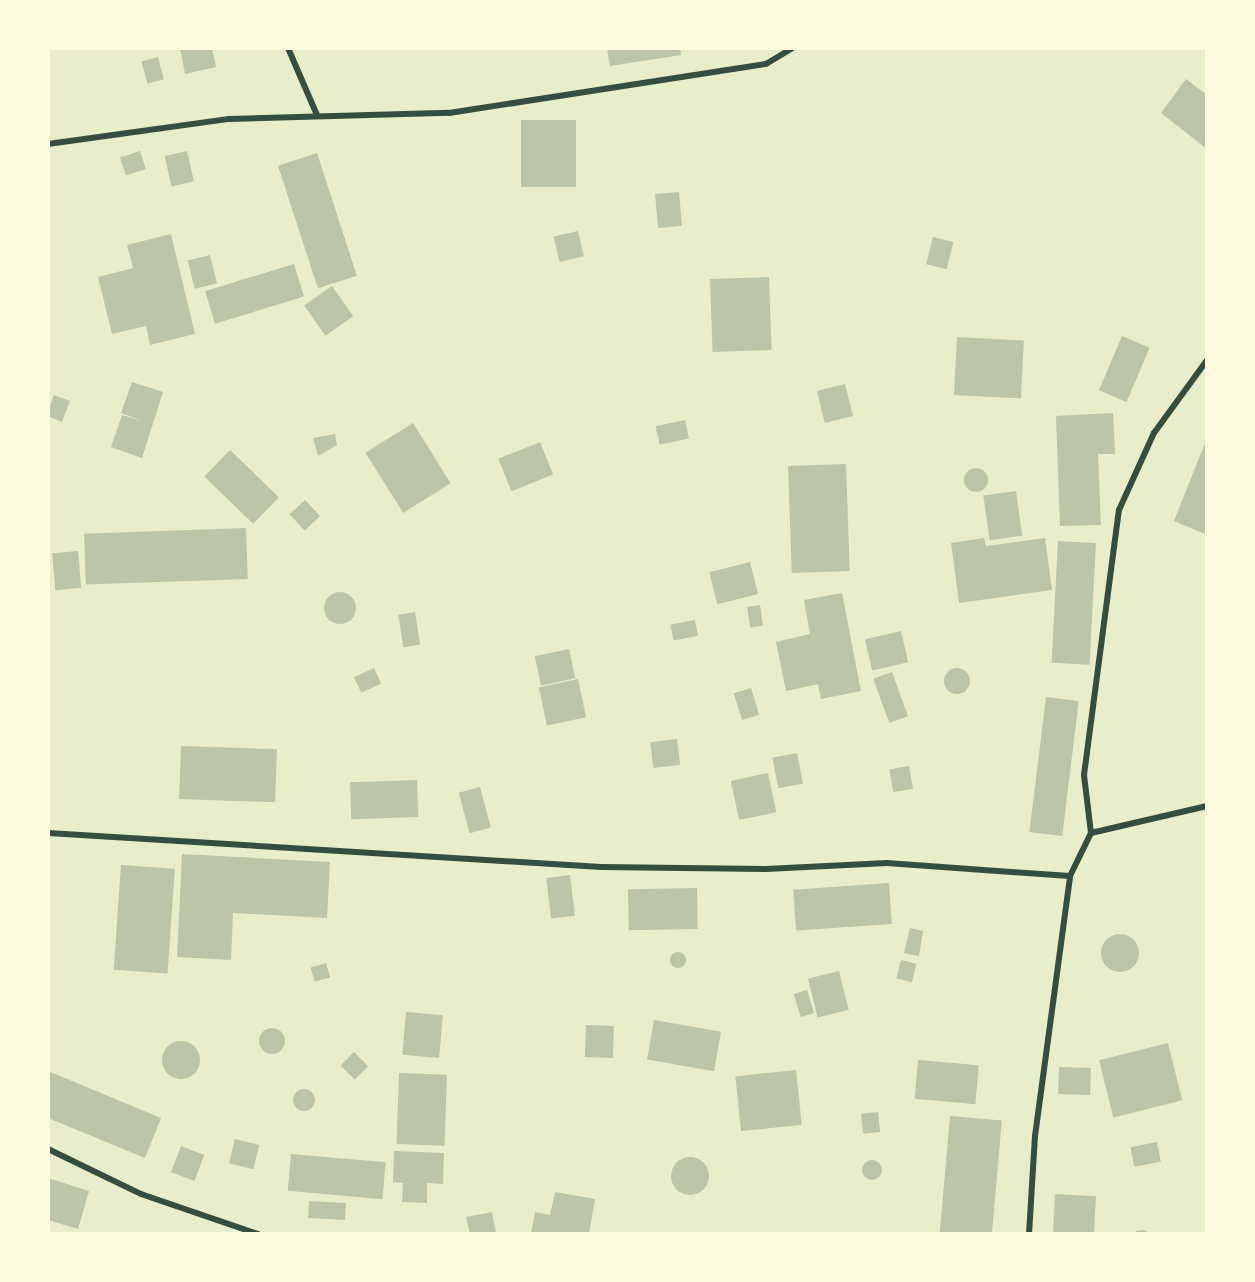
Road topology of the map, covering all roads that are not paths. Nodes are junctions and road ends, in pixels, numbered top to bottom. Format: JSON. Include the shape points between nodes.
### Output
{"nodes":[{"id":1,"x":288,"y":48,"type":"edge"},
{"id":2,"x":793,"y":48,"type":"edge"},
{"id":3,"x":317,"y":115,"type":"junction"},
{"id":4,"x":48,"y":144,"type":"edge"},
{"id":5,"x":1207,"y":360,"type":"edge"},
{"id":6,"x":1207,"y":806,"type":"edge"},
{"id":7,"x":48,"y":833,"type":"edge"},
{"id":8,"x":1091,"y":833,"type":"junction"},
{"id":9,"x":1070,"y":876,"type":"junction"},
{"id":10,"x":48,"y":1149,"type":"edge"},
{"id":11,"x":258,"y":1234,"type":"edge"},
{"id":12,"x":1029,"y":1234,"type":"edge"}],
"edges":[{"from":1,"to":3,"type":"street"},
{"from":2,"to":3,"type":"street","via":[[766,64],[449,113]]},
{"from":3,"to":4,"type":"street","via":[[228,119]]},
{"from":5,"to":8,"type":"street","via":[[1154,433],[1119,510],[1084,775]]},
{"from":6,"to":8,"type":"street"},
{"from":7,"to":9,"type":"street","via":[[601,867],[765,869],[887,863]]},
{"from":8,"to":9,"type":"street"},
{"from":9,"to":12,"type":"street","via":[[1035,1136]]},
{"from":10,"to":11,"type":"street","via":[[141,1194]]}]}
